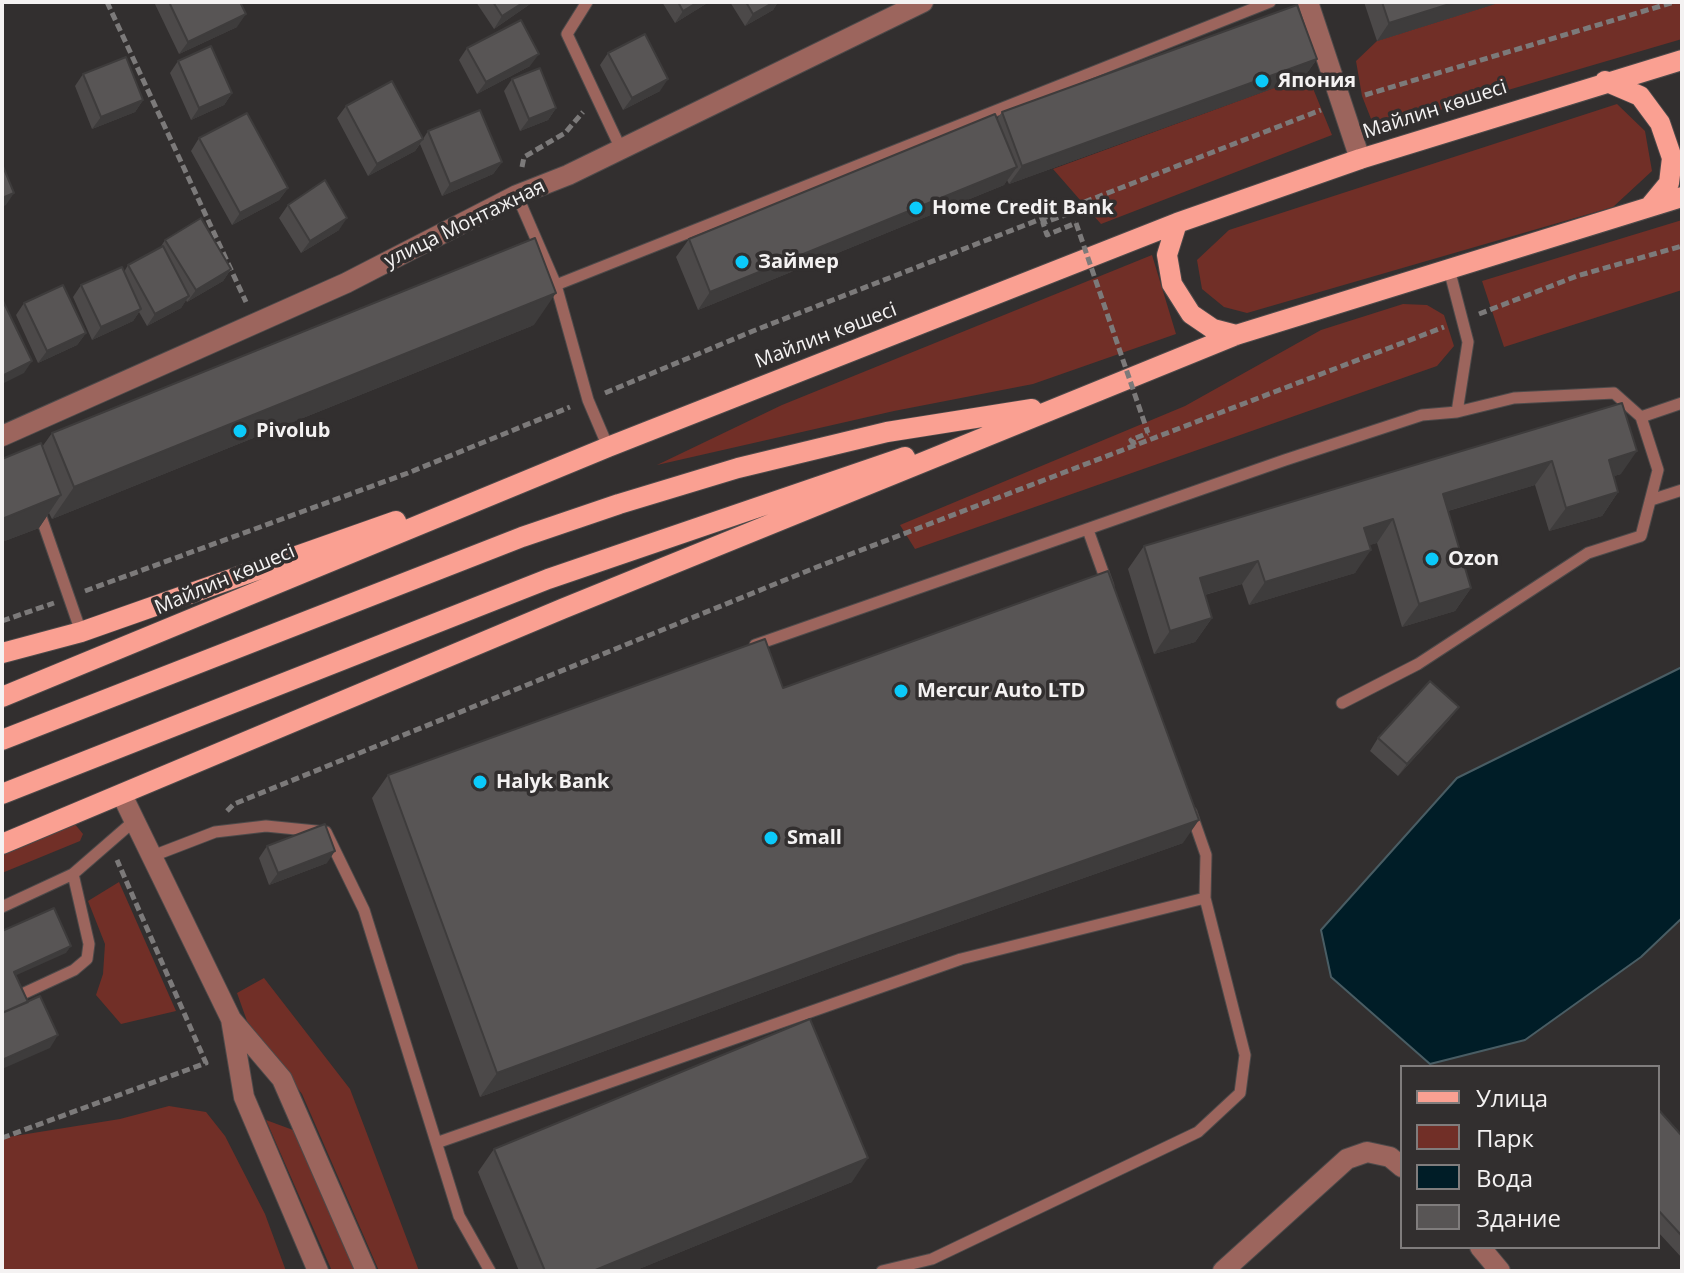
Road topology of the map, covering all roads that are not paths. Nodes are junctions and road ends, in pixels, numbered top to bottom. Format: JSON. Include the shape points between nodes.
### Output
{"nodes":[{"id":1,"x":587,"y":2,"type":"edge"},
{"id":2,"x":923,"y":2,"type":"edge"},
{"id":3,"x":1270,"y":2,"type":"edge"},
{"id":4,"x":1308,"y":2,"type":"edge"},
{"id":5,"x":1682,"y":60,"type":"edge"},
{"id":6,"x":1605,"y":81,"type":"junction"},
{"id":7,"x":620,"y":147,"type":"junction"},
{"id":8,"x":1360,"y":159,"type":"junction"},
{"id":9,"x":517,"y":195,"type":"junction"},
{"id":10,"x":1682,"y":197,"type":"edge"},
{"id":11,"x":1650,"y":206,"type":"junction"},
{"id":12,"x":1177,"y":223,"type":"junction"},
{"id":13,"x":536,"y":239,"type":"junction"},
{"id":14,"x":521,"y":245,"type":"edge"},
{"id":15,"x":1449,"y":269,"type":"junction"},
{"id":16,"x":556,"y":285,"type":"junction"},
{"id":17,"x":1236,"y":335,"type":"junction"},
{"id":18,"x":1068,"y":403,"type":"junction"},
{"id":19,"x":1682,"y":403,"type":"edge"},
{"id":20,"x":1457,"y":412,"type":"junction"},
{"id":21,"x":1641,"y":417,"type":"junction"},
{"id":22,"x":2,"y":436,"type":"edge"},
{"id":23,"x":608,"y":447,"type":"junction"},
{"id":24,"x":1682,"y":490,"type":"edge"},
{"id":25,"x":35,"y":500,"type":"edge"},
{"id":26,"x":1651,"y":500,"type":"junction"},
{"id":27,"x":1088,"y":530,"type":"junction"},
{"id":28,"x":1115,"y":604,"type":"edge"},
{"id":29,"x":81,"y":632,"type":"junction"},
{"id":30,"x":748,"y":647,"type":"edge"},
{"id":31,"x":2,"y":653,"type":"edge"},
{"id":32,"x":2,"y":697,"type":"edge"},
{"id":33,"x":1342,"y":703,"type":"dead end"},
{"id":34,"x":2,"y":740,"type":"edge"},
{"id":35,"x":2,"y":794,"type":"edge"},
{"id":36,"x":122,"y":795,"type":"junction"},
{"id":37,"x":1185,"y":796,"type":"edge"},
{"id":38,"x":134,"y":821,"type":"junction"},
{"id":39,"x":2,"y":844,"type":"edge"},
{"id":40,"x":150,"y":857,"type":"junction"},
{"id":41,"x":73,"y":874,"type":"junction"},
{"id":42,"x":1205,"y":898,"type":"junction"},
{"id":43,"x":2,"y":907,"type":"edge"},
{"id":44,"x":18,"y":996,"type":"edge"},
{"id":45,"x":231,"y":1019,"type":"junction"},
{"id":46,"x":439,"y":1142,"type":"junction"},
{"id":47,"x":1400,"y":1165,"type":"edge"},
{"id":48,"x":1482,"y":1249,"type":"edge"},
{"id":49,"x":318,"y":1271,"type":"edge"},
{"id":50,"x":366,"y":1271,"type":"edge"},
{"id":51,"x":490,"y":1271,"type":"edge"},
{"id":52,"x":882,"y":1271,"type":"edge"},
{"id":53,"x":1223,"y":1271,"type":"edge"},
{"id":54,"x":1500,"y":1271,"type":"edge"}],
"edges":[{"from":1,"to":7,"type":"lane","via":[[567,34]]},
{"from":2,"to":7,"type":"street","name":"улица Монтажная"},
{"from":3,"to":16,"type":"lane"},
{"from":4,"to":8,"type":"street"},
{"from":5,"to":6,"type":"main road","name":"Майлин көшесі"},
{"from":6,"to":8,"type":"main road","name":"Майлин көшесі"},
{"from":6,"to":11,"type":"main road","via":[[1640,96],[1660,123],[1672,158],[1669,183]]},
{"from":7,"to":9,"type":"street","name":"улица Монтажная"},
{"from":8,"to":12,"type":"main road","name":"Майлин көшесі"},
{"from":9,"to":13,"type":"lane"},
{"from":9,"to":22,"type":"street","name":"улица Монтажная","via":[[55,421]]},
{"from":10,"to":11,"type":"main road"},
{"from":11,"to":15,"type":"main road"},
{"from":12,"to":17,"type":"main road","via":[[1167,255],[1172,284],[1191,314],[1213,329]]},
{"from":12,"to":23,"type":"main road","name":"Майлин көшесі"},
{"from":13,"to":14,"type":"lane"},
{"from":13,"to":16,"type":"lane"},
{"from":15,"to":17,"type":"main road"},
{"from":15,"to":20,"type":"lane","via":[[1468,342]]},
{"from":16,"to":23,"type":"lane","via":[[588,400]]},
{"from":17,"to":18,"type":"main road"},
{"from":18,"to":34,"type":"main road","via":[[887,432],[619,504]]},
{"from":18,"to":35,"type":"main road","via":[[548,579]]},
{"from":18,"to":36,"type":"main road"},
{"from":19,"to":21,"type":"lane"},
{"from":20,"to":21,"type":"lane","via":[[1514,398],[1614,393]]},
{"from":20,"to":27,"type":"lane","via":[[1409,420]]},
{"from":21,"to":26,"type":"lane","via":[[1658,470]]},
{"from":23,"to":29,"type":"main road"},
{"from":23,"to":32,"type":"main road","name":"Майлин көшесі"},
{"from":24,"to":26,"type":"lane"},
{"from":25,"to":29,"type":"lane"},
{"from":26,"to":33,"type":"lane","via":[[1641,536],[1588,553],[1418,664]]},
{"from":27,"to":28,"type":"lane"},
{"from":27,"to":30,"type":"lane"},
{"from":29,"to":31,"type":"main road"},
{"from":36,"to":38,"type":"street"},
{"from":36,"to":39,"type":"main road"},
{"from":37,"to":42,"type":"lane","via":[[1206,855]]},
{"from":38,"to":40,"type":"street"},
{"from":38,"to":41,"type":"lane"},
{"from":40,"to":45,"type":"street"},
{"from":40,"to":46,"type":"lane","via":[[215,832],[266,826],[326,832],[364,910]]},
{"from":41,"to":43,"type":"lane"},
{"from":41,"to":44,"type":"lane","via":[[89,944],[87,959]]},
{"from":42,"to":46,"type":"lane","via":[[961,959]]},
{"from":42,"to":52,"type":"lane","via":[[1245,1055],[1240,1093],[1198,1132],[932,1259]]},
{"from":45,"to":49,"type":"street","via":[[244,1097]]},
{"from":45,"to":50,"type":"street","via":[[282,1079]]},
{"from":46,"to":51,"type":"lane","via":[[459,1216]]},
{"from":47,"to":53,"type":"street","via":[[1367,1152],[1347,1159]]},
{"from":48,"to":54,"type":"street"}]}
